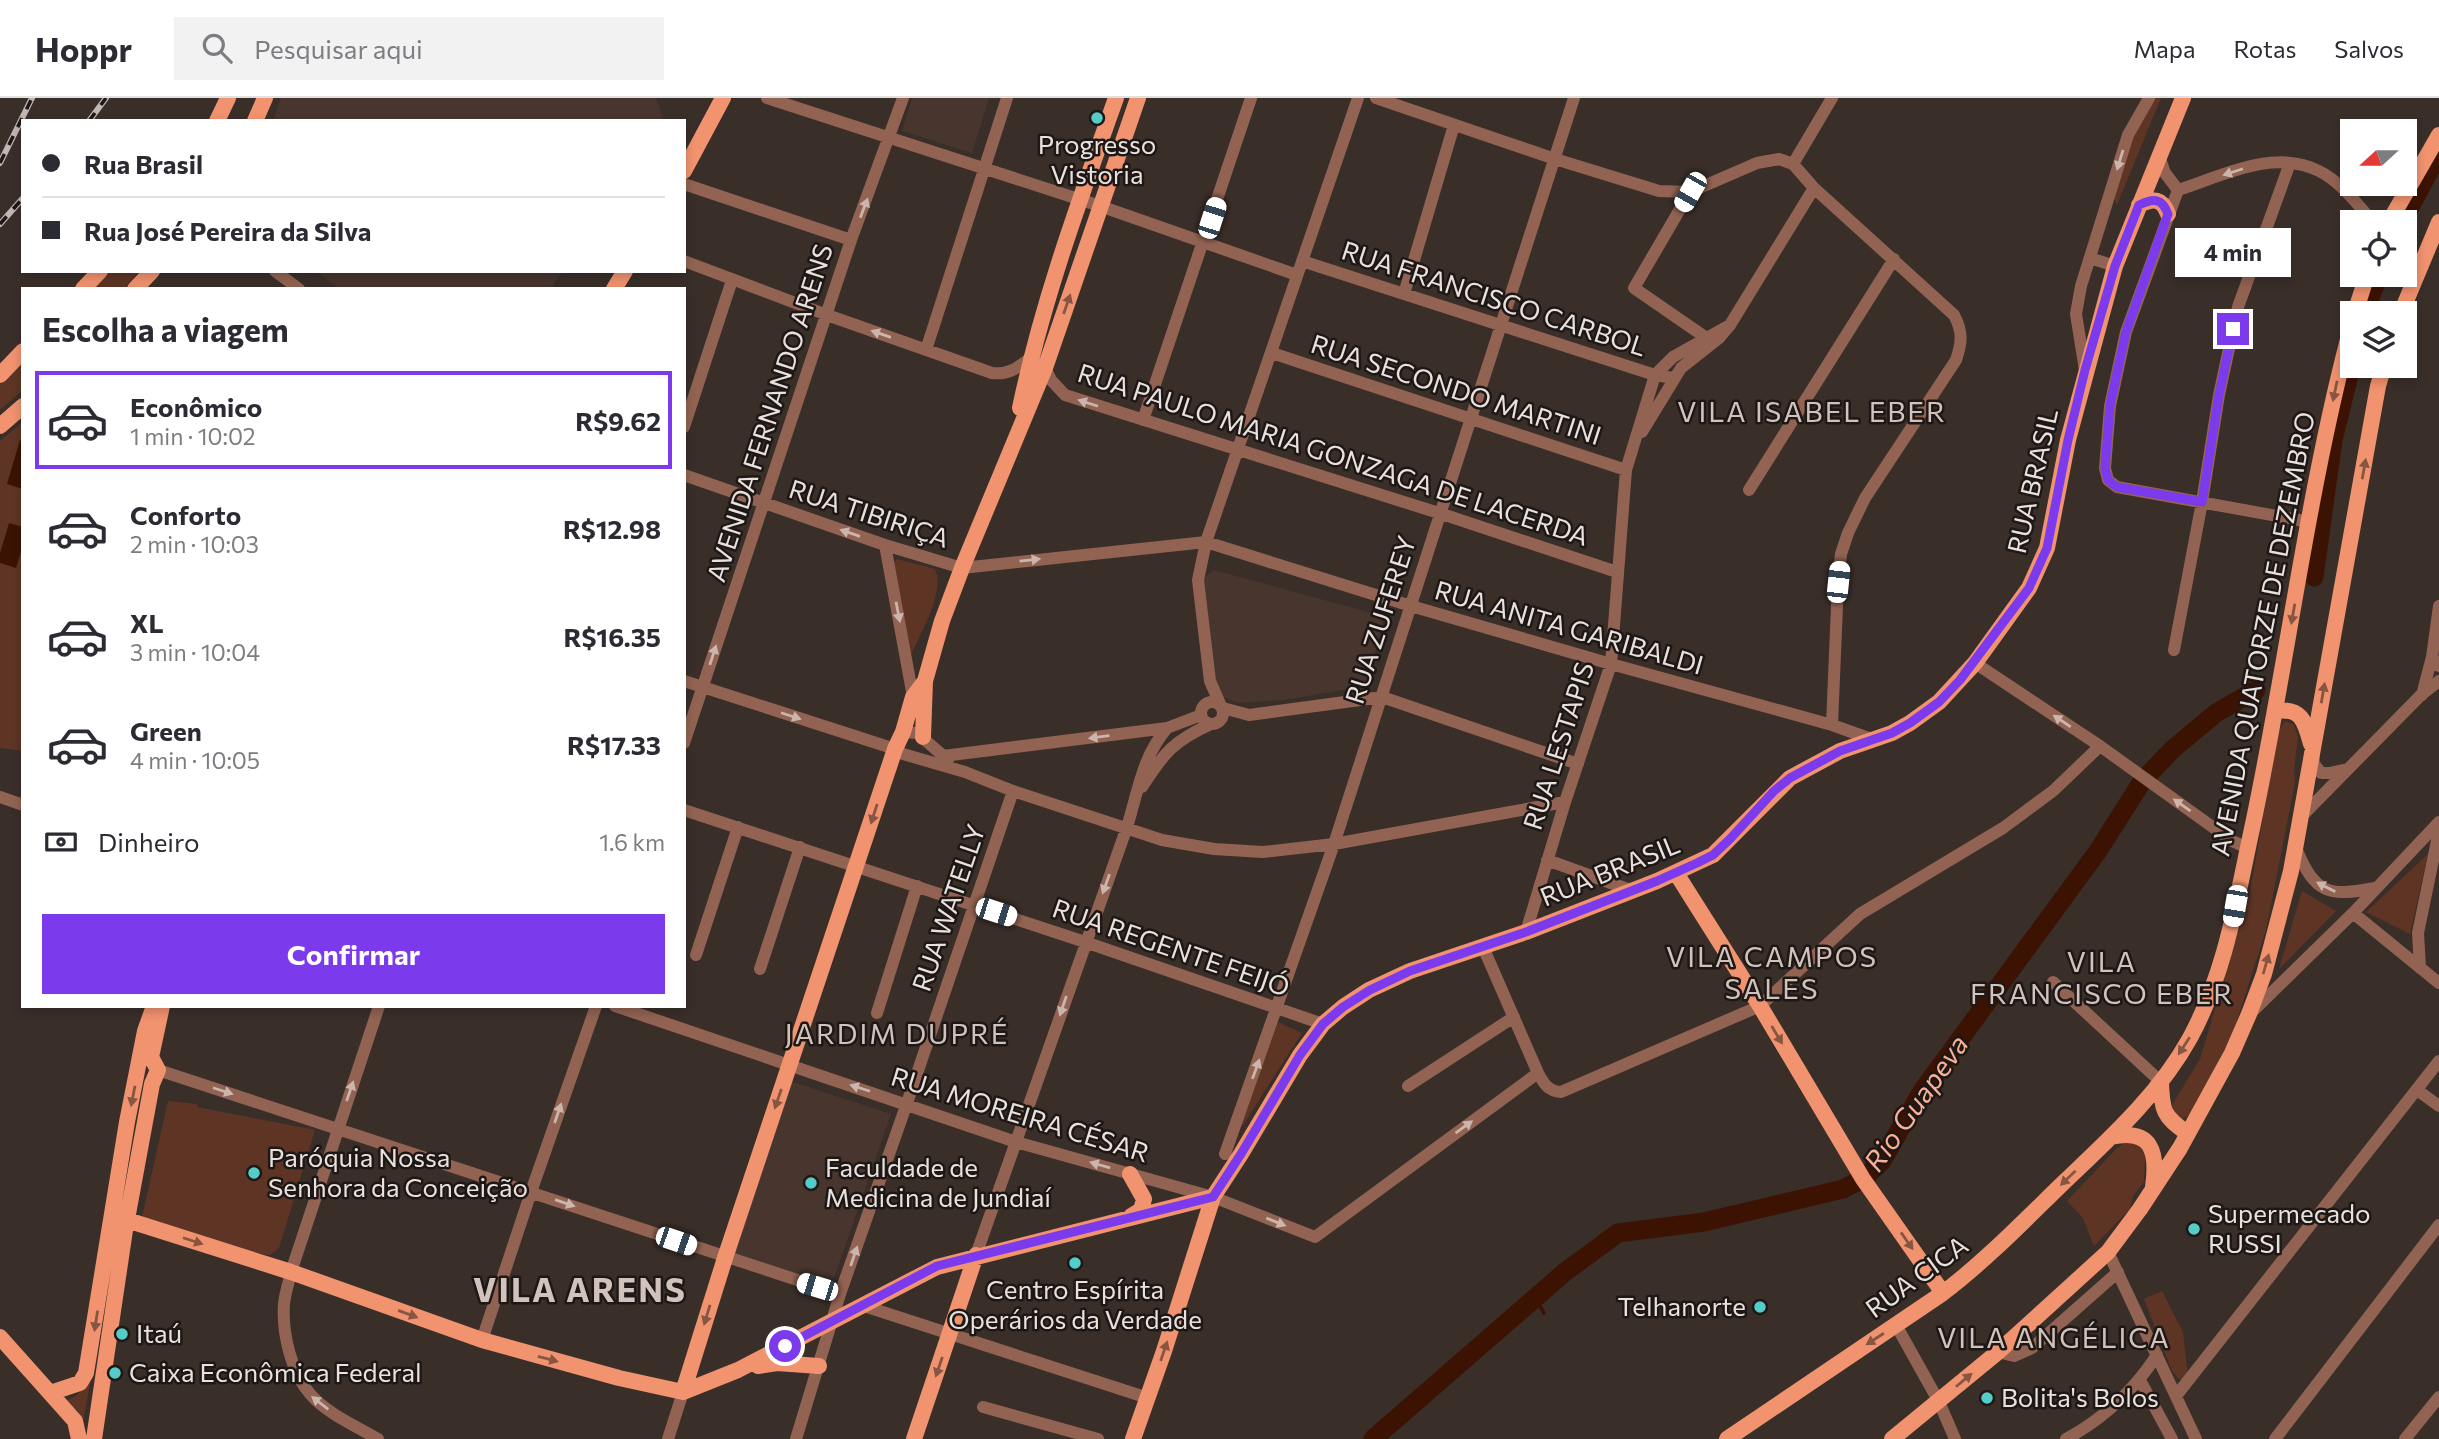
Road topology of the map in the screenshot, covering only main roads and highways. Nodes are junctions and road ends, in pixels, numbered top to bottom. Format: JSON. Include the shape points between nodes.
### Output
{"nodes":[{"id":1,"x":228,"y":98,"type":"edge"},
{"id":2,"x":265,"y":98,"type":"edge"},
{"id":3,"x":723,"y":98,"type":"edge"},
{"id":4,"x":1116,"y":98,"type":"edge"},
{"id":5,"x":1138,"y":98,"type":"edge"},
{"id":6,"x":2183,"y":98,"type":"edge"},
{"id":7,"x":218,"y":119,"type":"edge"},
{"id":8,"x":257,"y":119,"type":"edge"},
{"id":9,"x":2439,"y":135,"type":"edge"},
{"id":10,"x":686,"y":167,"type":"edge"},
{"id":11,"x":2139,"y":205,"type":"junction"},
{"id":12,"x":2396,"y":210,"type":"edge"},
{"id":13,"x":2168,"y":214,"type":"road end"},
{"id":14,"x":2439,"y":222,"type":"edge"},
{"id":15,"x":98,"y":273,"type":"edge"},
{"id":16,"x":150,"y":273,"type":"edge"},
{"id":17,"x":85,"y":287,"type":"edge"},
{"id":18,"x":137,"y":287,"type":"edge"},
{"id":19,"x":2405,"y":301,"type":"edge"},
{"id":20,"x":21,"y":353,"type":"edge"},
{"id":21,"x":1030,"y":358,"type":"junction"},
{"id":22,"x":1045,"y":368,"type":"junction"},
{"id":23,"x":2340,"y":370,"type":"edge"},
{"id":24,"x":0,"y":375,"type":"edge"},
{"id":25,"x":2380,"y":378,"type":"edge"},
{"id":26,"x":21,"y":408,"type":"edge"},
{"id":27,"x":0,"y":426,"type":"edge"},
{"id":28,"x":1013,"y":441,"type":"junction"},
{"id":29,"x":925,"y":681,"type":"junction"},
{"id":30,"x":2275,"y":711,"type":"junction"},
{"id":31,"x":925,"y":739,"type":"road end"},
{"id":32,"x":2312,"y":750,"type":"junction"},
{"id":33,"x":1676,"y":873,"type":"junction"},
{"id":34,"x":153,"y":1008,"type":"edge"},
{"id":35,"x":162,"y":1008,"type":"edge"},
{"id":36,"x":2161,"y":1082,"type":"junction"},
{"id":37,"x":2187,"y":1133,"type":"junction"},
{"id":38,"x":2114,"y":1134,"type":"junction"},
{"id":39,"x":122,"y":1154,"type":"junction"},
{"id":40,"x":1130,"y":1174,"type":"road end"},
{"id":41,"x":2157,"y":1184,"type":"junction"},
{"id":42,"x":1213,"y":1197,"type":"junction"},
{"id":43,"x":1129,"y":1217,"type":"junction"},
{"id":44,"x":127,"y":1220,"type":"junction"},
{"id":45,"x":976,"y":1255,"type":"junction"},
{"id":46,"x":1943,"y":1293,"type":"junction"},
{"id":47,"x":0,"y":1337,"type":"edge"},
{"id":48,"x":0,"y":1343,"type":"edge"},
{"id":49,"x":21,"y":1361,"type":"junction"},
{"id":50,"x":819,"y":1366,"type":"road end"},
{"id":51,"x":738,"y":1370,"type":"junction"},
{"id":52,"x":683,"y":1392,"type":"junction"},
{"id":53,"x":50,"y":1394,"type":"junction"},
{"id":54,"x":919,"y":1438,"type":"edge"},
{"id":55,"x":79,"y":1439,"type":"edge"},
{"id":56,"x":94,"y":1439,"type":"edge"},
{"id":57,"x":1133,"y":1439,"type":"edge"},
{"id":58,"x":1727,"y":1439,"type":"edge"},
{"id":59,"x":1892,"y":1439,"type":"edge"}],
"edges":[{"from":1,"to":7,"type":"main road"},
{"from":2,"to":8,"type":"main road"},
{"from":3,"to":10,"type":"main road"},
{"from":4,"to":21,"type":"main road"},
{"from":22,"to":5,"type":"main road","one_way":true},
{"from":6,"to":11,"type":"main road","name":"RUA BRASIL"},
{"from":9,"to":12,"type":"main road"},
{"from":11,"to":13,"type":"main road","via":[[2159,200]]},
{"from":11,"to":33,"type":"main road","name":"RUA BRASIL","via":[[2115,266],[2085,370],[2047,548],[2029,588],[1975,663],[1939,702],[1910,723],[1840,751],[1790,778],[1713,855]]},
{"from":14,"to":19,"type":"main road"},
{"from":15,"to":17,"type":"main road"},
{"from":16,"to":18,"type":"main road"},
{"from":20,"to":24,"type":"main road"},
{"from":21,"to":22,"type":"main road"},
{"from":21,"to":28,"type":"main road"},
{"from":22,"to":28,"type":"main road"},
{"from":23,"to":30,"type":"main road","name":"AVENIDA QUATORZE DE DEZEMBRO","one_way":true},
{"from":32,"to":25,"type":"main road","one_way":true},
{"from":26,"to":27,"type":"main road"},
{"from":28,"to":29,"type":"main road","via":[[942,621]]},
{"from":29,"to":31,"type":"main road"},
{"from":29,"to":52,"type":"main road","one_way":true,"via":[[914,697],[895,749]]},
{"from":30,"to":32,"type":"main road","via":[[2299,715]]},
{"from":30,"to":36,"type":"main road","name":"AVENIDA QUATORZE DE DEZEMBRO","one_way":true,"via":[[2227,946],[2190,1039]]},
{"from":37,"to":32,"type":"main road","one_way":true,"via":[[2232,1053],[2267,962],[2296,848]]},
{"from":33,"to":42,"type":"main road","name":"RUA BRASIL","via":[[1526,932],[1410,971],[1343,1007],[1323,1024],[1300,1055]]},
{"from":33,"to":46,"type":"main road","one_way":true,"via":[[1856,1168]]},
{"from":34,"to":39,"type":"main road","one_way":true},
{"from":35,"to":44,"type":"main road","via":[[151,1057],[158,1070]]},
{"from":36,"to":37,"type":"main road","via":[[2162,1110]]},
{"from":36,"to":38,"type":"main road","name":"AVENIDA QUATORZE DE DEZEMBRO"},
{"from":37,"to":41,"type":"main road"},
{"from":38,"to":41,"type":"main road","via":[[2138,1135],[2146,1141]]},
{"from":38,"to":46,"type":"main road","name":"RUA CICA","one_way":true,"via":[[1973,1270]]},
{"from":39,"to":44,"type":"main road","via":[[121,1204]]},
{"from":39,"to":53,"type":"main road","one_way":true,"via":[[86,1373],[80,1383]]},
{"from":40,"to":43,"type":"main road","via":[[1144,1199],[1141,1210]]},
{"from":59,"to":41,"type":"main road","one_way":true,"via":[[1998,1352],[2108,1252]]},
{"from":42,"to":43,"type":"main road"},
{"from":57,"to":42,"type":"main road","one_way":true},
{"from":43,"to":45,"type":"main road"},
{"from":44,"to":52,"type":"main road","one_way":true,"via":[[482,1340]]},
{"from":44,"to":56,"type":"main road"},
{"from":45,"to":51,"type":"main road","via":[[937,1266]]},
{"from":45,"to":54,"type":"main road","one_way":true},
{"from":46,"to":58,"type":"main road","name":"RUA CICA","one_way":true},
{"from":47,"to":49,"type":"main road"},
{"from":48,"to":49,"type":"main road"},
{"from":49,"to":53,"type":"main road"},
{"from":50,"to":51,"type":"main road","via":[[777,1363]]},
{"from":51,"to":52,"type":"main road"},
{"from":53,"to":55,"type":"main road","via":[[75,1421]]}]}
